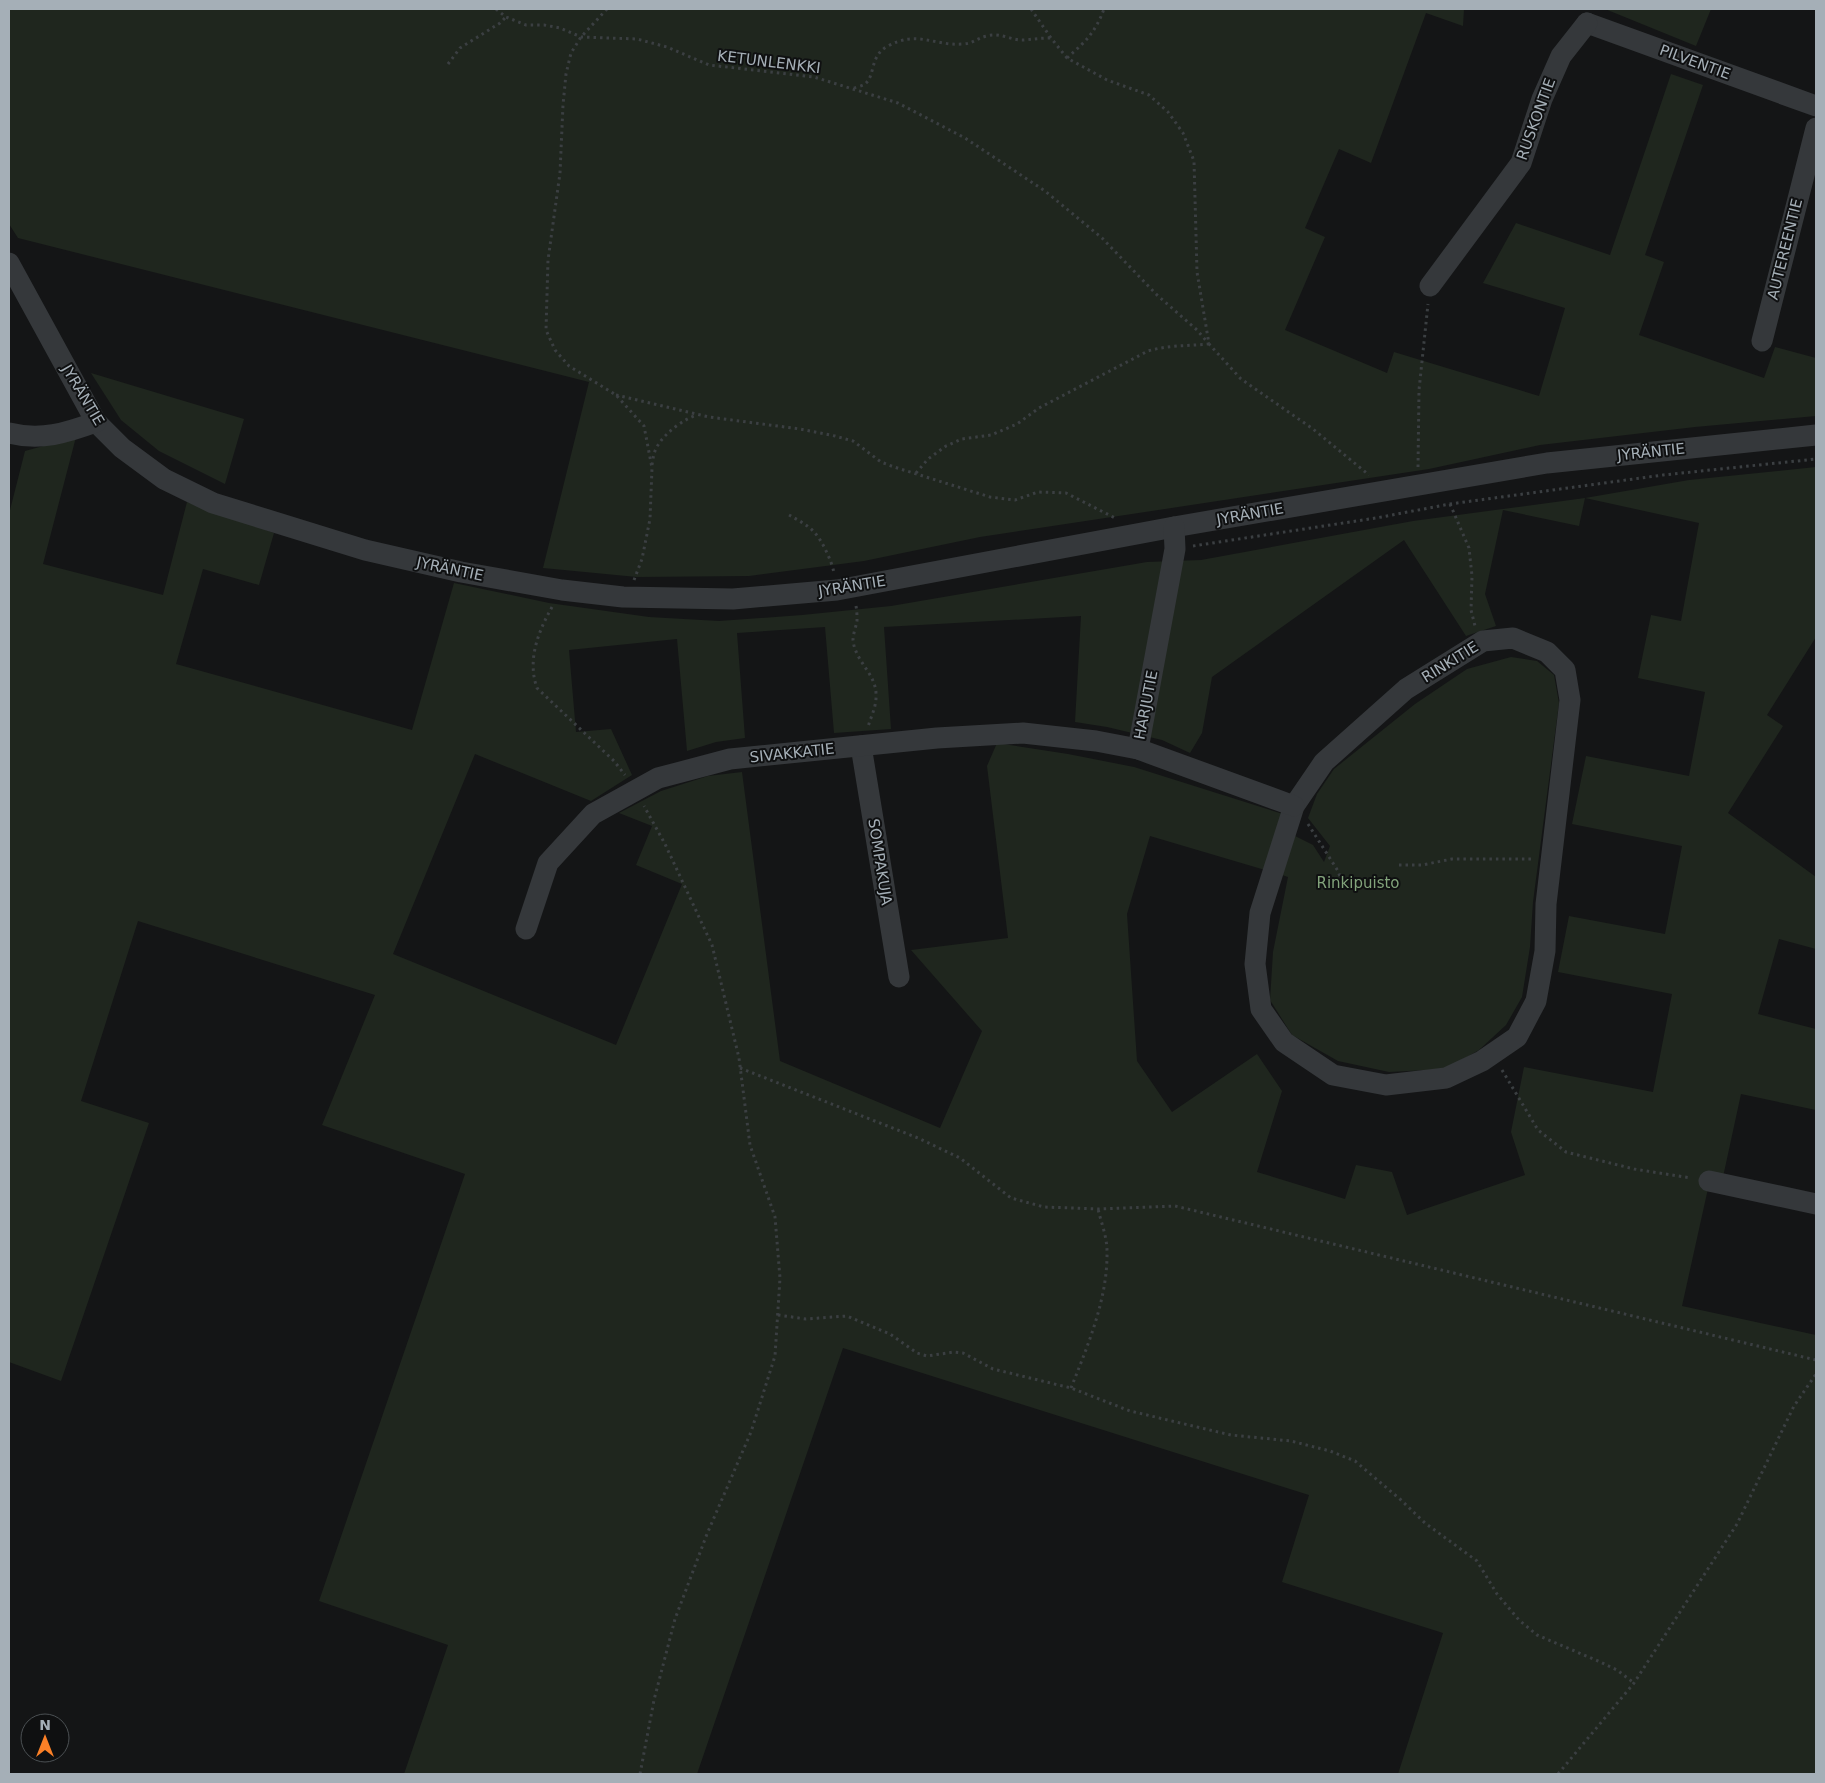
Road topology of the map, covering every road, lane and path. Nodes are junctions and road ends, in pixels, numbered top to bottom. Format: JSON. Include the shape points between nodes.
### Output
{"nodes":[{"id":1,"x":496,"y":9,"type":"edge"},
{"id":2,"x":607,"y":9,"type":"edge"},
{"id":3,"x":1031,"y":9,"type":"edge"},
{"id":4,"x":1104,"y":9,"type":"edge"},
{"id":5,"x":1587,"y":16,"type":"edge"},
{"id":6,"x":506,"y":17,"type":"junction"},
{"id":7,"x":581,"y":37,"type":"junction"},
{"id":8,"x":1051,"y":38,"type":"junction"},
{"id":9,"x":1067,"y":58,"type":"junction"},
{"id":10,"x":448,"y":64,"type":"dead end"},
{"id":11,"x":854,"y":88,"type":"junction"},
{"id":12,"x":1816,"y":106,"type":"edge"},
{"id":13,"x":1816,"y":128,"type":"edge"},
{"id":14,"x":9,"y":263,"type":"edge"},
{"id":15,"x":1430,"y":286,"type":"joint"},
{"id":16,"x":1762,"y":341,"type":"dead end"},
{"id":17,"x":1209,"y":344,"type":"junction"},
{"id":18,"x":616,"y":395,"type":"junction"},
{"id":19,"x":698,"y":414,"type":"junction"},
{"id":20,"x":96,"y":422,"type":"junction"},
{"id":21,"x":9,"y":433,"type":"edge"},
{"id":22,"x":1816,"y":435,"type":"edge"},
{"id":23,"x":1816,"y":459,"type":"edge"},
{"id":24,"x":652,"y":468,"type":"junction"},
{"id":25,"x":916,"y":473,"type":"junction"},
{"id":26,"x":1420,"y":484,"type":"junction"},
{"id":27,"x":1391,"y":489,"type":"junction"},
{"id":28,"x":1450,"y":504,"type":"junction"},
{"id":29,"x":789,"y":515,"type":"dead end"},
{"id":30,"x":1174,"y":527,"type":"junction"},
{"id":31,"x":1143,"y":534,"type":"junction"},
{"id":32,"x":1175,"y":549,"type":"junction"},
{"id":33,"x":846,"y":588,"type":"junction"},
{"id":34,"x":562,"y":590,"type":"junction"},
{"id":35,"x":623,"y":597,"type":"junction"},
{"id":36,"x":1483,"y":642,"type":"junction"},
{"id":37,"x":865,"y":746,"type":"junction"},
{"id":38,"x":1138,"y":748,"type":"junction"},
{"id":39,"x":636,"y":791,"type":"junction"},
{"id":40,"x":1294,"y":808,"type":"junction"},
{"id":41,"x":1552,"y":859,"type":"junction"},
{"id":42,"x":1399,"y":866,"type":"dead end"},
{"id":43,"x":1343,"y":885,"type":"dead end"},
{"id":44,"x":526,"y":929,"type":"dead end"},
{"id":45,"x":899,"y":978,"type":"dead end"},
{"id":46,"x":1493,"y":1054,"type":"junction"},
{"id":47,"x":740,"y":1068,"type":"junction"},
{"id":48,"x":1709,"y":1182,"type":"joint"},
{"id":49,"x":1816,"y":1204,"type":"edge"},
{"id":50,"x":1098,"y":1209,"type":"junction"},
{"id":51,"x":778,"y":1315,"type":"junction"},
{"id":52,"x":1816,"y":1360,"type":"edge"},
{"id":53,"x":1816,"y":1374,"type":"edge"},
{"id":54,"x":1071,"y":1388,"type":"junction"},
{"id":55,"x":1634,"y":1683,"type":"junction"},
{"id":56,"x":640,"y":1774,"type":"edge"},
{"id":57,"x":1558,"y":1774,"type":"edge"}],
"edges":[{"from":1,"to":6,"type":"path","name":"KETUNLENKKI"},
{"from":2,"to":7,"type":"path"},
{"from":3,"to":8,"type":"path"},
{"from":4,"to":9,"type":"path","via":[[1089,38]]},
{"from":5,"to":12,"type":"street","name":"PILVENTIE"},
{"from":5,"to":15,"type":"street","name":"RUSKONTIE","via":[[1561,56],[1542,98],[1522,163]]},
{"from":6,"to":7,"type":"path","name":"KETUNLENKKI","via":[[526,25],[560,28]]},
{"from":6,"to":10,"type":"path","via":[[460,48]]},
{"from":7,"to":11,"type":"path","name":"KETUNLENKKI","via":[[637,39],[709,65],[814,77]]},
{"from":7,"to":18,"type":"path","via":[[566,74],[562,105],[560,173],[548,260],[546,330],[555,350],[569,366]]},
{"from":8,"to":9,"type":"path"},
{"from":8,"to":11,"type":"path","via":[[1024,40],[998,35],[960,45],[913,38],[899,41],[878,54],[865,84]]},
{"from":9,"to":17,"type":"path","via":[[1107,80],[1149,95],[1168,112],[1183,133],[1194,161],[1197,272]]},
{"from":11,"to":17,"type":"path","name":"KETUNLENKKI","via":[[898,104],[965,138],[1045,190],[1102,238]]},
{"from":13,"to":16,"type":"street","name":"AUTEREENTIE"},
{"from":14,"to":20,"type":"street","name":"JYRÄNTIE"},
{"from":15,"to":26,"type":"path","via":[[1419,390]]},
{"from":17,"to":25,"type":"path","via":[[1148,351],[1039,408],[1017,424],[991,435],[962,439],[946,446]]},
{"from":17,"to":27,"type":"path","name":"KETUNLENKKI","via":[[1241,379]]},
{"from":18,"to":19,"type":"path"},
{"from":18,"to":24,"type":"path","via":[[644,426]]},
{"from":19,"to":24,"type":"path","via":[[688,418],[658,443]]},
{"from":19,"to":25,"type":"path","via":[[835,436],[853,441],[881,462]]},
{"from":20,"to":21,"type":"street","via":[[62,434],[25,438]]},
{"from":20,"to":34,"type":"street","name":"JYRÄNTIE","via":[[122,448],[164,479],[213,503],[365,550]]},
{"from":22,"to":26,"type":"street","name":"JYRÄNTIE","via":[[1547,463]]},
{"from":23,"to":28,"type":"path","via":[[1662,475]]},
{"from":24,"to":35,"type":"path","via":[[650,519],[642,559],[631,588]]},
{"from":25,"to":31,"type":"path","via":[[990,497],[1015,500],[1038,492],[1066,493]]},
{"from":26,"to":27,"type":"street","name":"JYRÄNTIE"},
{"from":27,"to":30,"type":"street","name":"JYRÄNTIE"},
{"from":28,"to":32,"type":"path"},
{"from":28,"to":36,"type":"path","via":[[1469,548],[1471,610]]},
{"from":29,"to":33,"type":"path","via":[[816,534]]},
{"from":30,"to":31,"type":"street","name":"JYRÄNTIE"},
{"from":30,"to":32,"type":"street","name":"HARJUTIE"},
{"from":31,"to":33,"type":"street","name":"JYRÄNTIE"},
{"from":32,"to":38,"type":"street","name":"HARJUTIE"},
{"from":33,"to":35,"type":"street","name":"JYRÄNTIE","via":[[733,599]]},
{"from":33,"to":37,"type":"path","via":[[857,620],[853,640],[857,654],[871,676],[876,692]]},
{"from":34,"to":35,"type":"street","name":"JYRÄNTIE"},
{"from":34,"to":39,"type":"path","via":[[536,644],[533,675],[537,688],[614,761]]},
{"from":36,"to":40,"type":"street","name":"RINKITIE","via":[[1399,696],[1324,762]]},
{"from":36,"to":41,"type":"street","name":"RINKITIE","via":[[1514,638],[1547,652],[1565,670],[1570,700]]},
{"from":37,"to":38,"type":"street","name":"SIVAKKATIE","via":[[1023,733]]},
{"from":37,"to":39,"type":"street","name":"SIVAKKATIE","via":[[730,759],[658,778]]},
{"from":37,"to":45,"type":"street","name":"SOMPAKUJA"},
{"from":38,"to":40,"type":"street","name":"HARJUTIE"},
{"from":39,"to":44,"type":"street","name":"SIVAKKATIE","via":[[593,814],[548,863]]},
{"from":39,"to":47,"type":"path","via":[[665,844],[712,945]]},
{"from":40,"to":43,"type":"path","via":[[1318,837]]},
{"from":40,"to":46,"type":"street","name":"RINKITIE","via":[[1260,913],[1254,964],[1261,1009],[1284,1042],[1333,1075],[1386,1085],[1446,1078]]},
{"from":41,"to":42,"type":"path","via":[[1452,859]]},
{"from":41,"to":46,"type":"street","name":"RINKITIE","via":[[1546,904],[1545,951],[1536,1001],[1518,1037]]},
{"from":46,"to":48,"type":"path","via":[[1538,1130],[1566,1152],[1634,1169]]},
{"from":47,"to":50,"type":"path","via":[[918,1138],[960,1158],[1011,1198],[1044,1207]]},
{"from":47,"to":51,"type":"path","via":[[750,1145],[775,1217],[780,1278]]},
{"from":48,"to":49,"type":"street"},
{"from":50,"to":52,"type":"path","via":[[1175,1206]]},
{"from":50,"to":54,"type":"path","via":[[1107,1250],[1104,1289],[1088,1345]]},
{"from":51,"to":54,"type":"path","via":[[806,1319],[847,1316],[890,1334],[917,1353],[927,1356],[963,1353],[993,1369]]},
{"from":51,"to":56,"type":"path","via":[[775,1356],[751,1432],[674,1619]]},
{"from":53,"to":55,"type":"path","via":[[1794,1406],[1737,1524]]},
{"from":54,"to":55,"type":"path","via":[[1130,1411],[1231,1435],[1291,1442],[1330,1451],[1355,1462],[1425,1523],[1477,1561],[1497,1594],[1537,1635],[1598,1660]]},
{"from":55,"to":57,"type":"path"}]}
